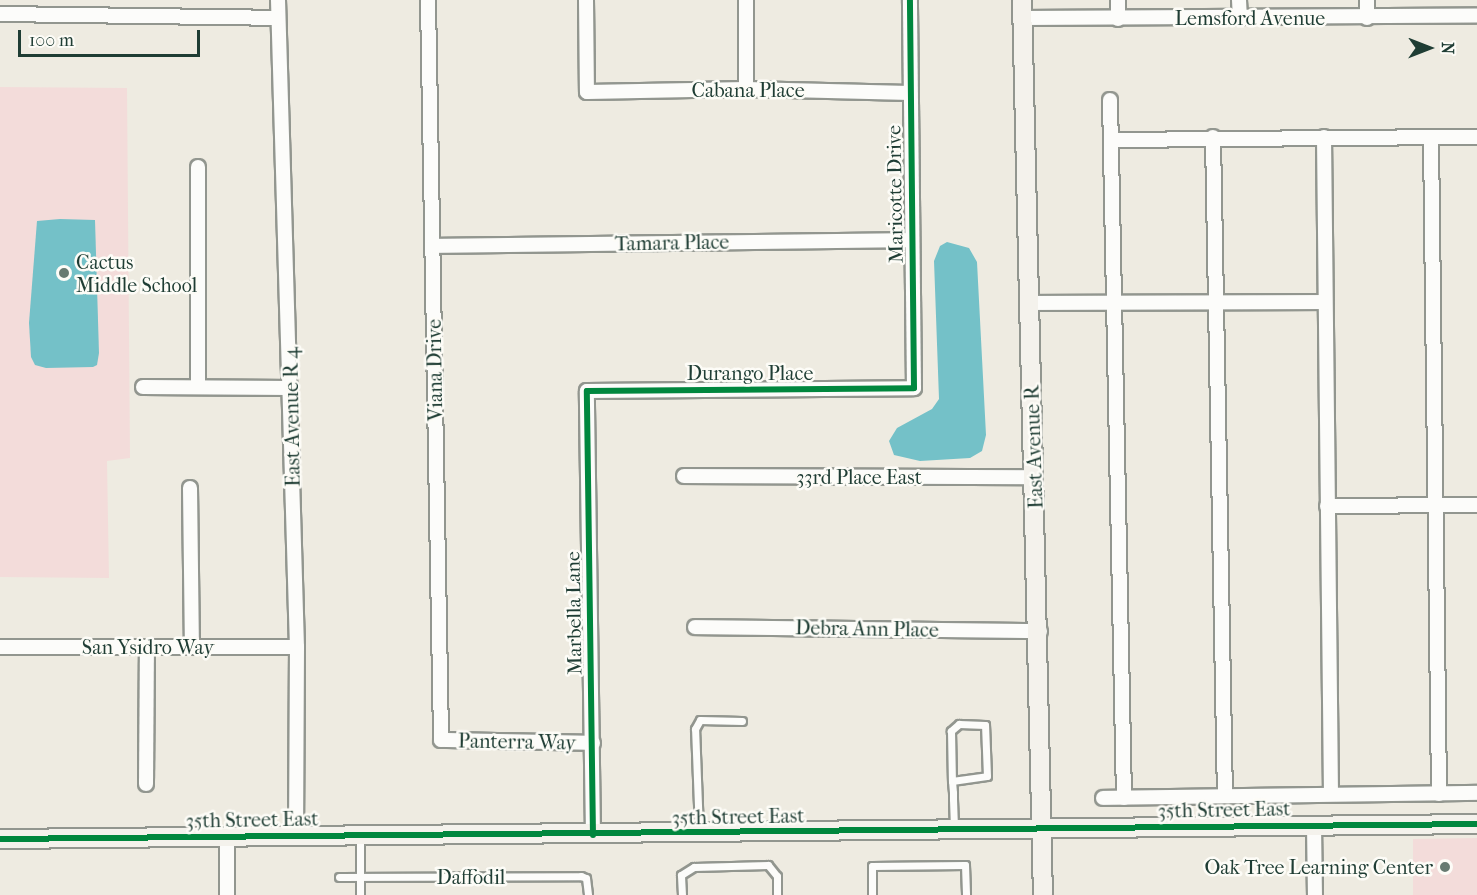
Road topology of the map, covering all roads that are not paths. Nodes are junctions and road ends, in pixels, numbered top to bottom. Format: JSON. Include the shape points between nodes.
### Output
{"nodes":[{"id":1,"x":278,"y":0,"type":"edge"},
{"id":2,"x":428,"y":0,"type":"edge"},
{"id":3,"x":586,"y":0,"type":"edge"},
{"id":4,"x":746,"y":0,"type":"edge"},
{"id":5,"x":910,"y":0,"type":"edge"},
{"id":6,"x":1118,"y":0,"type":"edge"},
{"id":7,"x":1239,"y":0,"type":"edge"},
{"id":8,"x":1367,"y":0,"type":"edge"},
{"id":9,"x":119,"y":7,"type":"edge"},
{"id":10,"x":1022,"y":9,"type":"edge"},
{"id":11,"x":0,"y":14,"type":"edge"},
{"id":12,"x":1477,"y":16,"type":"edge"},
{"id":13,"x":278,"y":18,"type":"junction"},
{"id":14,"x":1240,"y":18,"type":"junction"},
{"id":15,"x":1367,"y":18,"type":"junction"},
{"id":16,"x":1118,"y":19,"type":"junction"},
{"id":17,"x":746,"y":89,"type":"junction"},
{"id":18,"x":910,"y":93,"type":"junction"},
{"id":19,"x":1110,"y":100,"type":"dead end"},
{"id":20,"x":1213,"y":137,"type":"junction"},
{"id":21,"x":1324,"y":137,"type":"junction"},
{"id":22,"x":1477,"y":137,"type":"edge"},
{"id":23,"x":1431,"y":138,"type":"junction"},
{"id":24,"x":1111,"y":140,"type":"junction"},
{"id":25,"x":198,"y":167,"type":"dead end"},
{"id":26,"x":912,"y":240,"type":"junction"},
{"id":27,"x":433,"y":246,"type":"junction"},
{"id":28,"x":1325,"y":302,"type":"junction"},
{"id":29,"x":1029,"y":303,"type":"junction"},
{"id":30,"x":1114,"y":303,"type":"junction"},
{"id":31,"x":1215,"y":303,"type":"junction"},
{"id":32,"x":143,"y":387,"type":"dead end"},
{"id":33,"x":198,"y":387,"type":"junction"},
{"id":34,"x":291,"y":388,"type":"junction"},
{"id":35,"x":914,"y":388,"type":"joint"},
{"id":36,"x":587,"y":391,"type":"joint"},
{"id":37,"x":684,"y":476,"type":"dead end"},
{"id":38,"x":1035,"y":477,"type":"junction"},
{"id":39,"x":190,"y":488,"type":"dead end"},
{"id":40,"x":1436,"y":505,"type":"junction"},
{"id":41,"x":1477,"y":505,"type":"edge"},
{"id":42,"x":1327,"y":506,"type":"junction"},
{"id":43,"x":695,"y":627,"type":"dead end"},
{"id":44,"x":1040,"y":631,"type":"junction"},
{"id":45,"x":0,"y":647,"type":"edge"},
{"id":46,"x":192,"y":647,"type":"junction"},
{"id":47,"x":297,"y":647,"type":"junction"},
{"id":48,"x":147,"y":649,"type":"junction"},
{"id":49,"x":742,"y":721,"type":"dead end"},
{"id":50,"x":441,"y":740,"type":"joint"},
{"id":51,"x":593,"y":743,"type":"junction"},
{"id":52,"x":952,"y":781,"type":"junction"},
{"id":53,"x":146,"y":784,"type":"dead end"},
{"id":54,"x":1477,"y":793,"type":"edge"},
{"id":55,"x":1331,"y":794,"type":"junction"},
{"id":56,"x":1438,"y":794,"type":"junction"},
{"id":57,"x":1225,"y":796,"type":"junction"},
{"id":58,"x":1103,"y":798,"type":"dead end"},
{"id":59,"x":1124,"y":798,"type":"junction"},
{"id":60,"x":1477,"y":824,"type":"edge"},
{"id":61,"x":1314,"y":825,"type":"junction"},
{"id":62,"x":1042,"y":829,"type":"junction"},
{"id":63,"x":955,"y":831,"type":"junction"},
{"id":64,"x":296,"y":834,"type":"junction"},
{"id":65,"x":699,"y":834,"type":"junction"},
{"id":66,"x":360,"y":835,"type":"junction"},
{"id":67,"x":593,"y":835,"type":"junction"},
{"id":68,"x":227,"y":838,"type":"junction"},
{"id":69,"x":0,"y":839,"type":"edge"},
{"id":70,"x":339,"y":877,"type":"dead end"},
{"id":71,"x":360,"y":877,"type":"junction"},
{"id":72,"x":227,"y":895,"type":"edge"},
{"id":73,"x":360,"y":895,"type":"edge"},
{"id":74,"x":588,"y":895,"type":"edge"},
{"id":75,"x":682,"y":895,"type":"edge"},
{"id":76,"x":777,"y":895,"type":"edge"},
{"id":77,"x":872,"y":895,"type":"edge"},
{"id":78,"x":966,"y":895,"type":"edge"},
{"id":79,"x":1043,"y":895,"type":"edge"},
{"id":80,"x":1315,"y":895,"type":"edge"}],
"edges":[{"from":1,"to":13,"type":"street","name":"East Avenue R 4"},
{"from":2,"to":27,"type":"street","name":"Viana Drive"},
{"from":3,"to":17,"type":"street","name":"Cabana Place","via":[[587,92]]},
{"from":4,"to":17,"type":"street"},
{"from":5,"to":18,"type":"street","name":"Maricotte Drive"},
{"from":6,"to":16,"type":"street"},
{"from":7,"to":14,"type":"street"},
{"from":8,"to":15,"type":"street"},
{"from":9,"to":11,"type":"street"},
{"from":9,"to":13,"type":"street"},
{"from":10,"to":16,"type":"street","name":"Lemsford Avenue"},
{"from":10,"to":29,"type":"street","name":"East Avenue R"},
{"from":12,"to":15,"type":"street","name":"Lemsford Avenue"},
{"from":13,"to":34,"type":"street","name":"East Avenue R 4"},
{"from":14,"to":15,"type":"street","name":"Lemsford Avenue"},
{"from":14,"to":16,"type":"street","name":"Lemsford Avenue"},
{"from":17,"to":18,"type":"street","name":"Cabana Place"},
{"from":18,"to":26,"type":"street","name":"Maricotte Drive"},
{"from":19,"to":24,"type":"street"},
{"from":20,"to":21,"type":"street"},
{"from":20,"to":24,"type":"street"},
{"from":20,"to":31,"type":"street"},
{"from":21,"to":23,"type":"street"},
{"from":21,"to":28,"type":"street"},
{"from":22,"to":23,"type":"street"},
{"from":23,"to":40,"type":"street"},
{"from":24,"to":30,"type":"street"},
{"from":25,"to":33,"type":"street"},
{"from":26,"to":27,"type":"street","name":"Tamara Place"},
{"from":26,"to":35,"type":"street","name":"Maricotte Drive"},
{"from":27,"to":50,"type":"street","name":"Viana Drive"},
{"from":28,"to":31,"type":"street"},
{"from":28,"to":42,"type":"street"},
{"from":29,"to":30,"type":"street"},
{"from":29,"to":38,"type":"street","name":"East Avenue R"},
{"from":30,"to":31,"type":"street"},
{"from":30,"to":59,"type":"street"},
{"from":31,"to":57,"type":"street"},
{"from":32,"to":33,"type":"street"},
{"from":33,"to":34,"type":"street"},
{"from":34,"to":47,"type":"street","name":"East Avenue R 4"},
{"from":35,"to":36,"type":"street","name":"Durango Place"},
{"from":36,"to":51,"type":"street","name":"Marbella Lane"},
{"from":37,"to":38,"type":"street","name":"33rd Place East"},
{"from":38,"to":44,"type":"street","name":"East Avenue R"},
{"from":39,"to":46,"type":"street"},
{"from":40,"to":41,"type":"street"},
{"from":40,"to":42,"type":"street"},
{"from":40,"to":56,"type":"street"},
{"from":42,"to":55,"type":"street"},
{"from":43,"to":44,"type":"street","name":"Debra Ann Place"},
{"from":44,"to":62,"type":"street","name":"East Avenue R"},
{"from":45,"to":48,"type":"street","name":"San Ysidro Way"},
{"from":46,"to":47,"type":"street","name":"San Ysidro Way"},
{"from":46,"to":48,"type":"street","name":"San Ysidro Way"},
{"from":47,"to":64,"type":"street","name":"East Avenue R 4"},
{"from":48,"to":53,"type":"street"},
{"from":49,"to":65,"type":"lane","via":[[700,720],[695,729]]},
{"from":50,"to":51,"type":"street","name":"Panterra Way"},
{"from":51,"to":67,"type":"street","name":"Marbella Lane"},
{"from":52,"to":52,"type":"lane","via":[[954,726],[985,725],[987,776]]},
{"from":52,"to":63,"type":"lane"},
{"from":54,"to":56,"type":"street"},
{"from":55,"to":56,"type":"street"},
{"from":55,"to":57,"type":"street"},
{"from":57,"to":59,"type":"street"},
{"from":58,"to":59,"type":"street"},
{"from":60,"to":61,"type":"street","name":"35th Street East"},
{"from":61,"to":62,"type":"street","name":"35th Street East"},
{"from":61,"to":80,"type":"street"},
{"from":62,"to":63,"type":"street","name":"35th Street East"},
{"from":62,"to":79,"type":"street","name":"East Avenue R"},
{"from":63,"to":65,"type":"street","name":"35th Street East"},
{"from":64,"to":66,"type":"street","name":"35th Street East"},
{"from":64,"to":68,"type":"street","name":"35th Street East"},
{"from":65,"to":67,"type":"street","name":"35th Street East"},
{"from":66,"to":67,"type":"street","name":"35th Street East"},
{"from":66,"to":71,"type":"lane"},
{"from":68,"to":69,"type":"street","name":"35th Street East"},
{"from":68,"to":72,"type":"street"},
{"from":70,"to":71,"type":"lane","name":"Daffodil"},
{"from":71,"to":73,"type":"lane"},
{"from":71,"to":74,"type":"lane","name":"Daffodil","via":[[581,876],[586,879]]},
{"from":75,"to":76,"type":"lane","via":[[684,870],[768,865],[774,869]]},
{"from":77,"to":78,"type":"lane","via":[[872,866],[965,865]]}]}
